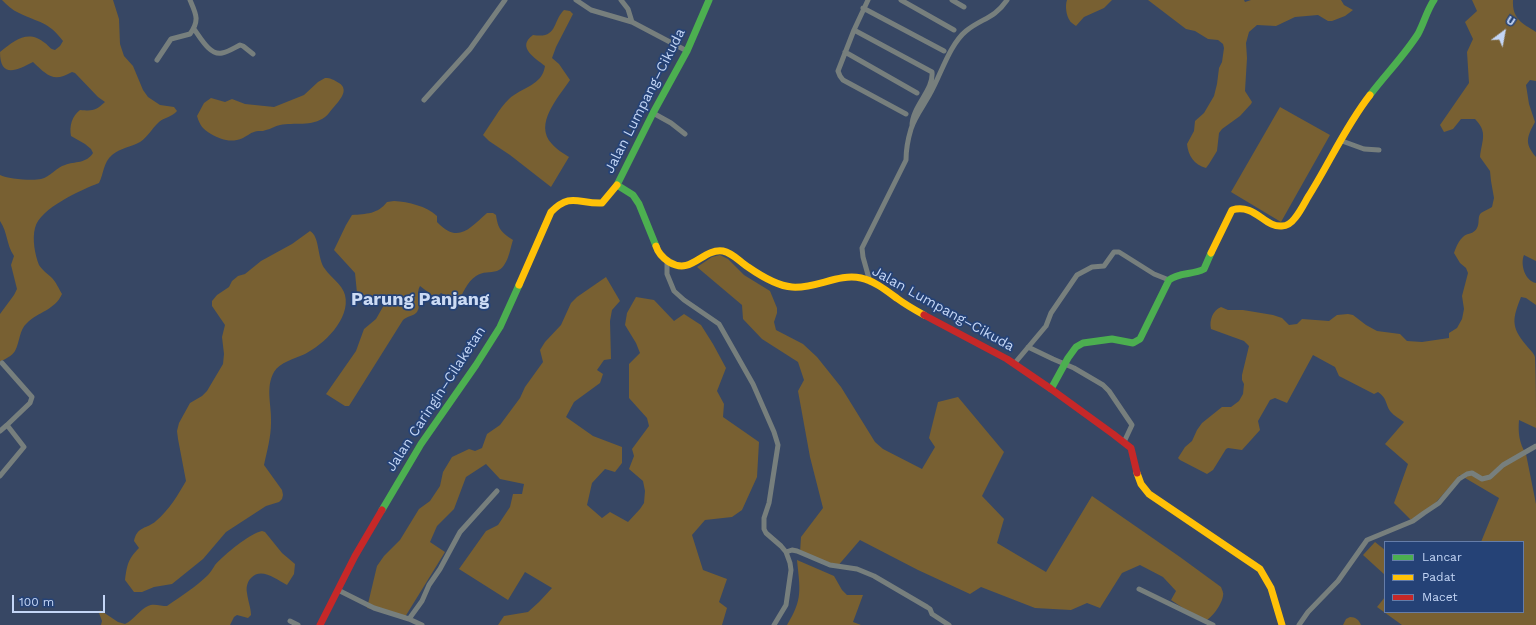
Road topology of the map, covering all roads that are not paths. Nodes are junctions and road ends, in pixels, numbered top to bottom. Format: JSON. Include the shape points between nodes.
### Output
{"nodes":[{"id":1,"x":190,"y":0,"type":"edge"},
{"id":2,"x":505,"y":0,"type":"edge"},
{"id":3,"x":576,"y":0,"type":"edge"},
{"id":4,"x":621,"y":0,"type":"edge"},
{"id":5,"x":709,"y":0,"type":"edge"},
{"id":6,"x":868,"y":0,"type":"edge"},
{"id":7,"x":901,"y":0,"type":"edge"},
{"id":8,"x":952,"y":0,"type":"edge"},
{"id":9,"x":1007,"y":0,"type":"edge"},
{"id":10,"x":1434,"y":0,"type":"edge"},
{"id":11,"x":964,"y":7,"type":"dead end"},
{"id":12,"x":863,"y":8,"type":"junction"},
{"id":13,"x":632,"y":22,"type":"junction"},
{"id":14,"x":194,"y":29,"type":"junction"},
{"id":15,"x":854,"y":30,"type":"junction"},
{"id":16,"x":954,"y":30,"type":"dead end"},
{"id":17,"x":687,"y":51,"type":"junction"},
{"id":18,"x":944,"y":51,"type":"dead end"},
{"id":19,"x":845,"y":52,"type":"junction"},
{"id":20,"x":253,"y":54,"type":"dead end"},
{"id":21,"x":157,"y":60,"type":"dead end"},
{"id":22,"x":917,"y":93,"type":"dead end"},
{"id":23,"x":424,"y":100,"type":"dead end"},
{"id":24,"x":653,"y":113,"type":"junction"},
{"id":25,"x":906,"y":114,"type":"dead end"},
{"id":26,"x":912,"y":126,"type":"junction"},
{"id":27,"x":685,"y":134,"type":"dead end"},
{"id":28,"x":1342,"y":141,"type":"junction"},
{"id":29,"x":1379,"y":150,"type":"dead end"},
{"id":30,"x":617,"y":185,"type":"junction"},
{"id":31,"x":667,"y":262,"type":"junction"},
{"id":32,"x":1169,"y":280,"type":"junction"},
{"id":33,"x":870,"y":282,"type":"junction"},
{"id":34,"x":1028,"y":347,"type":"junction"},
{"id":35,"x":2,"y":363,"type":"dead end"},
{"id":36,"x":1014,"y":364,"type":"junction"},
{"id":37,"x":1065,"y":364,"type":"junction"},
{"id":38,"x":1052,"y":389,"type":"junction"},
{"id":39,"x":7,"y":425,"type":"junction"},
{"id":40,"x":0,"y":431,"type":"edge"},
{"id":41,"x":1124,"y":442,"type":"junction"},
{"id":42,"x":1536,"y":446,"type":"edge"},
{"id":43,"x":0,"y":476,"type":"edge"},
{"id":44,"x":497,"y":491,"type":"dead end"},
{"id":45,"x":786,"y":552,"type":"junction"},
{"id":46,"x":1139,"y":589,"type":"dead end"},
{"id":47,"x":338,"y":590,"type":"junction"},
{"id":48,"x":409,"y":619,"type":"junction"},
{"id":49,"x":290,"y":621,"type":"dead end"},
{"id":50,"x":298,"y":625,"type":"edge"},
{"id":51,"x":320,"y":625,"type":"edge"},
{"id":52,"x":422,"y":625,"type":"edge"},
{"id":53,"x":774,"y":625,"type":"edge"},
{"id":54,"x":949,"y":625,"type":"edge"},
{"id":55,"x":1213,"y":625,"type":"edge"},
{"id":56,"x":1282,"y":625,"type":"edge"},
{"id":57,"x":1298,"y":625,"type":"edge"}],
"edges":[{"from":1,"to":14,"type":"street","via":[[197,17]]},
{"from":2,"to":23,"type":"street","via":[[470,49]]},
{"from":3,"to":13,"type":"street","via":[[591,10]]},
{"from":4,"to":13,"type":"street","via":[[628,9]]},
{"from":5,"to":17,"type":"street","name":"Jalan Lumpang–Cikuda"},
{"from":6,"to":12,"type":"street"},
{"from":7,"to":16,"type":"street"},
{"from":8,"to":11,"type":"street"},
{"from":9,"to":26,"type":"street","via":[[994,16],[959,38]]},
{"from":10,"to":28,"type":"street","via":[[1419,32],[1359,110]]},
{"from":12,"to":15,"type":"street"},
{"from":12,"to":18,"type":"street"},
{"from":13,"to":17,"type":"street"},
{"from":14,"to":20,"type":"street","via":[[216,53],[240,45]]},
{"from":14,"to":21,"type":"street","via":[[190,34],[171,39]]},
{"from":15,"to":19,"type":"street"},
{"from":15,"to":26,"type":"street","via":[[932,72],[931,81],[912,118]]},
{"from":17,"to":24,"type":"street","name":"Jalan Lumpang–Cikuda"},
{"from":19,"to":22,"type":"street"},
{"from":19,"to":25,"type":"street","via":[[838,71],[843,80]]},
{"from":24,"to":27,"type":"street"},
{"from":24,"to":30,"type":"street","name":"Jalan Lumpang–Cikuda"},
{"from":26,"to":33,"type":"street","via":[[906,160],[862,248]]},
{"from":28,"to":29,"type":"street","via":[[1364,149]]},
{"from":28,"to":32,"type":"street","via":[[1288,225],[1280,227],[1247,209],[1235,208],[1230,212],[1204,269],[1175,276]]},
{"from":30,"to":31,"type":"street","name":"Jalan Lumpang–Cikuda","via":[[633,195],[639,204],[657,249]]},
{"from":30,"to":47,"type":"street","name":"Jalan Caringin–Cilaketan","via":[[602,203],[567,200],[551,212],[500,326],[421,444]]},
{"from":31,"to":33,"type":"street","name":"Jalan Lumpang–Cikuda","via":[[681,267],[718,251],[731,253],[751,270],[777,284],[790,287],[814,286],[847,276]]},
{"from":31,"to":45,"type":"street","via":[[667,274],[674,291],[719,324],[753,384],[774,432],[778,445],[764,529]]},
{"from":32,"to":34,"type":"street","via":[[1154,274],[1119,252],[1114,252],[1104,266],[1092,267],[1077,276],[1051,313],[1046,326]]},
{"from":32,"to":37,"type":"street","via":[[1140,339],[1133,343],[1112,339],[1083,343],[1076,347]]},
{"from":33,"to":36,"type":"street","name":"Jalan Lumpang–Cikuda"},
{"from":34,"to":36,"type":"street"},
{"from":34,"to":37,"type":"street"},
{"from":35,"to":39,"type":"street","via":[[32,397],[30,403]]},
{"from":36,"to":38,"type":"street","name":"Jalan Lumpang–Cikuda"},
{"from":37,"to":38,"type":"street"},
{"from":37,"to":41,"type":"street","via":[[1088,375],[1109,391],[1132,425]]},
{"from":38,"to":41,"type":"street","name":"Jalan Lumpang–Cikuda"},
{"from":39,"to":40,"type":"street"},
{"from":39,"to":43,"type":"street","via":[[24,447]]},
{"from":41,"to":56,"type":"street","name":"Jalan Lumpang–Cikuda","via":[[1131,448],[1141,484],[1150,494],[1260,568],[1265,574],[1277,605]]},
{"from":42,"to":57,"type":"street","via":[[1503,465],[1490,477],[1482,479],[1472,473],[1467,474],[1459,479],[1439,503],[1413,521],[1367,540],[1338,581]]},
{"from":44,"to":48,"type":"street","via":[[460,532],[422,601]]},
{"from":45,"to":53,"type":"street","via":[[791,570],[788,599]]},
{"from":45,"to":54,"type":"street","via":[[797,551],[830,565],[857,569],[874,576],[927,607],[932,614]]},
{"from":46,"to":55,"type":"street"},
{"from":47,"to":48,"type":"street","via":[[374,608]]},
{"from":47,"to":51,"type":"street","name":"Jalan Caringin–Cilaketan"},
{"from":48,"to":52,"type":"street"},
{"from":49,"to":50,"type":"street"}]}
